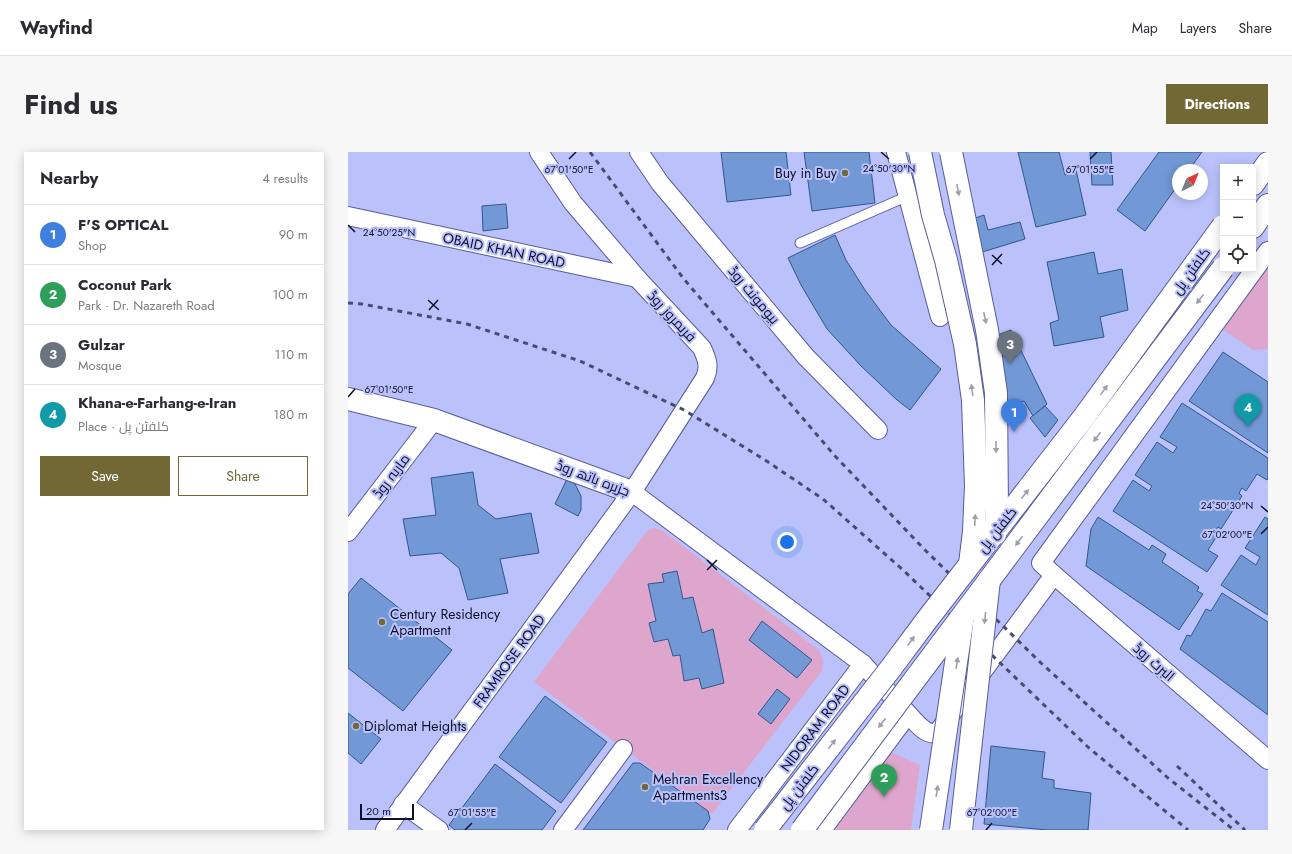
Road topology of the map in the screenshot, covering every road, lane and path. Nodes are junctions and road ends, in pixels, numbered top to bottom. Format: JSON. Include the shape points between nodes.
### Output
{"nodes":[{"id":1,"x":539,"y":152,"type":"edge"},
{"id":2,"x":639,"y":152,"type":"edge"},
{"id":3,"x":896,"y":152,"type":"edge"},
{"id":4,"x":920,"y":152,"type":"edge"},
{"id":5,"x":951,"y":152,"type":"edge"},
{"id":6,"x":1259,"y":152,"type":"edge"},
{"id":7,"x":1268,"y":163,"type":"edge"},
{"id":8,"x":1254,"y":164,"type":"edge"},
{"id":9,"x":1256,"y":180,"type":"edge"},
{"id":10,"x":908,"y":196,"type":"junction"},
{"id":11,"x":1268,"y":205,"type":"edge"},
{"id":12,"x":348,"y":216,"type":"edge"},
{"id":13,"x":1256,"y":223,"type":"edge"},
{"id":14,"x":1220,"y":230,"type":"edge"},
{"id":15,"x":800,"y":243,"type":"dead end"},
{"id":16,"x":1268,"y":251,"type":"edge"},
{"id":17,"x":1220,"y":272,"type":"edge"},
{"id":18,"x":637,"y":278,"type":"junction"},
{"id":19,"x":940,"y":317,"type":"dead end"},
{"id":20,"x":348,"y":399,"type":"edge"},
{"id":21,"x":434,"y":420,"type":"junction"},
{"id":22,"x":878,"y":430,"type":"dead end"},
{"id":23,"x":632,"y":492,"type":"junction"},
{"id":24,"x":348,"y":532,"type":"edge"},
{"id":25,"x":1054,"y":576,"type":"junction"},
{"id":26,"x":863,"y":664,"type":"junction"},
{"id":27,"x":908,"y":714,"type":"junction"},
{"id":28,"x":623,"y":749,"type":"dead end"},
{"id":29,"x":1268,"y":760,"type":"edge"},
{"id":30,"x":403,"y":804,"type":"junction"},
{"id":31,"x":385,"y":830,"type":"edge"},
{"id":32,"x":439,"y":830,"type":"edge"},
{"id":33,"x":563,"y":830,"type":"edge"},
{"id":34,"x":737,"y":830,"type":"edge"},
{"id":35,"x":765,"y":830,"type":"edge"},
{"id":36,"x":802,"y":830,"type":"edge"},
{"id":37,"x":822,"y":830,"type":"edge"},
{"id":38,"x":931,"y":830,"type":"edge"},
{"id":39,"x":961,"y":830,"type":"edge"}],
"edges":[{"from":1,"to":18,"type":"street","name":"فریمروز روڈ","via":[[573,203]]},
{"from":2,"to":22,"type":"street","name":"بیومونٹ روڈ","via":[[660,183],[806,356]]},
{"from":3,"to":10,"type":"street"},
{"from":38,"to":4,"type":"main road","one_way":true,"bridge":true,"via":[[959,648],[974,531],[976,486],[973,400],[965,344]]},
{"from":5,"to":39,"type":"main road","one_way":true,"bridge":true,"via":[[987,330],[996,393],[997,512]]},
{"from":6,"to":8,"type":"main road"},
{"from":7,"to":9,"type":"main road"},
{"from":10,"to":15,"type":"lane"},
{"from":10,"to":19,"type":"street"},
{"from":11,"to":13,"type":"main road"},
{"from":12,"to":18,"type":"street","name":"OBAID KHAN ROAD"},
{"from":35,"to":14,"type":"main road","name":"کلفٹن پل","one_way":true,"bridge":true,"via":[[1084,417]]},
{"from":16,"to":25,"type":"street","name":"البرٹ روڈ","via":[[1041,563]]},
{"from":17,"to":36,"type":"main road","name":"کلفٹن پل","one_way":true,"bridge":true},
{"from":18,"to":23,"type":"street","name":"فریمروز روڈ","via":[[702,348],[708,370]]},
{"from":20,"to":21,"type":"main road","name":"جزیرہ باتھ روڈ"},
{"from":21,"to":23,"type":"main road","name":"جزیرہ باتھ روڈ"},
{"from":21,"to":24,"type":"street","name":"ماریہ روڈ"},
{"from":23,"to":26,"type":"street","name":"جزیرہ باتھ روڈ"},
{"from":23,"to":30,"type":"street","name":"FRAMROSE ROAD"},
{"from":25,"to":27,"type":"street","name":"جزیرہ باتھ روڈ","via":[[937,733],[926,732]]},
{"from":25,"to":29,"type":"street","name":"البرٹ روڈ"},
{"from":26,"to":27,"type":"street","name":"جزیرہ باتھ روڈ"},
{"from":26,"to":34,"type":"street","name":"NIDORAM ROAD"},
{"from":27,"to":37,"type":"street"},
{"from":28,"to":33,"type":"street"},
{"from":30,"to":31,"type":"street","name":"FRAMROSE ROAD"},
{"from":30,"to":32,"type":"street"}]}
